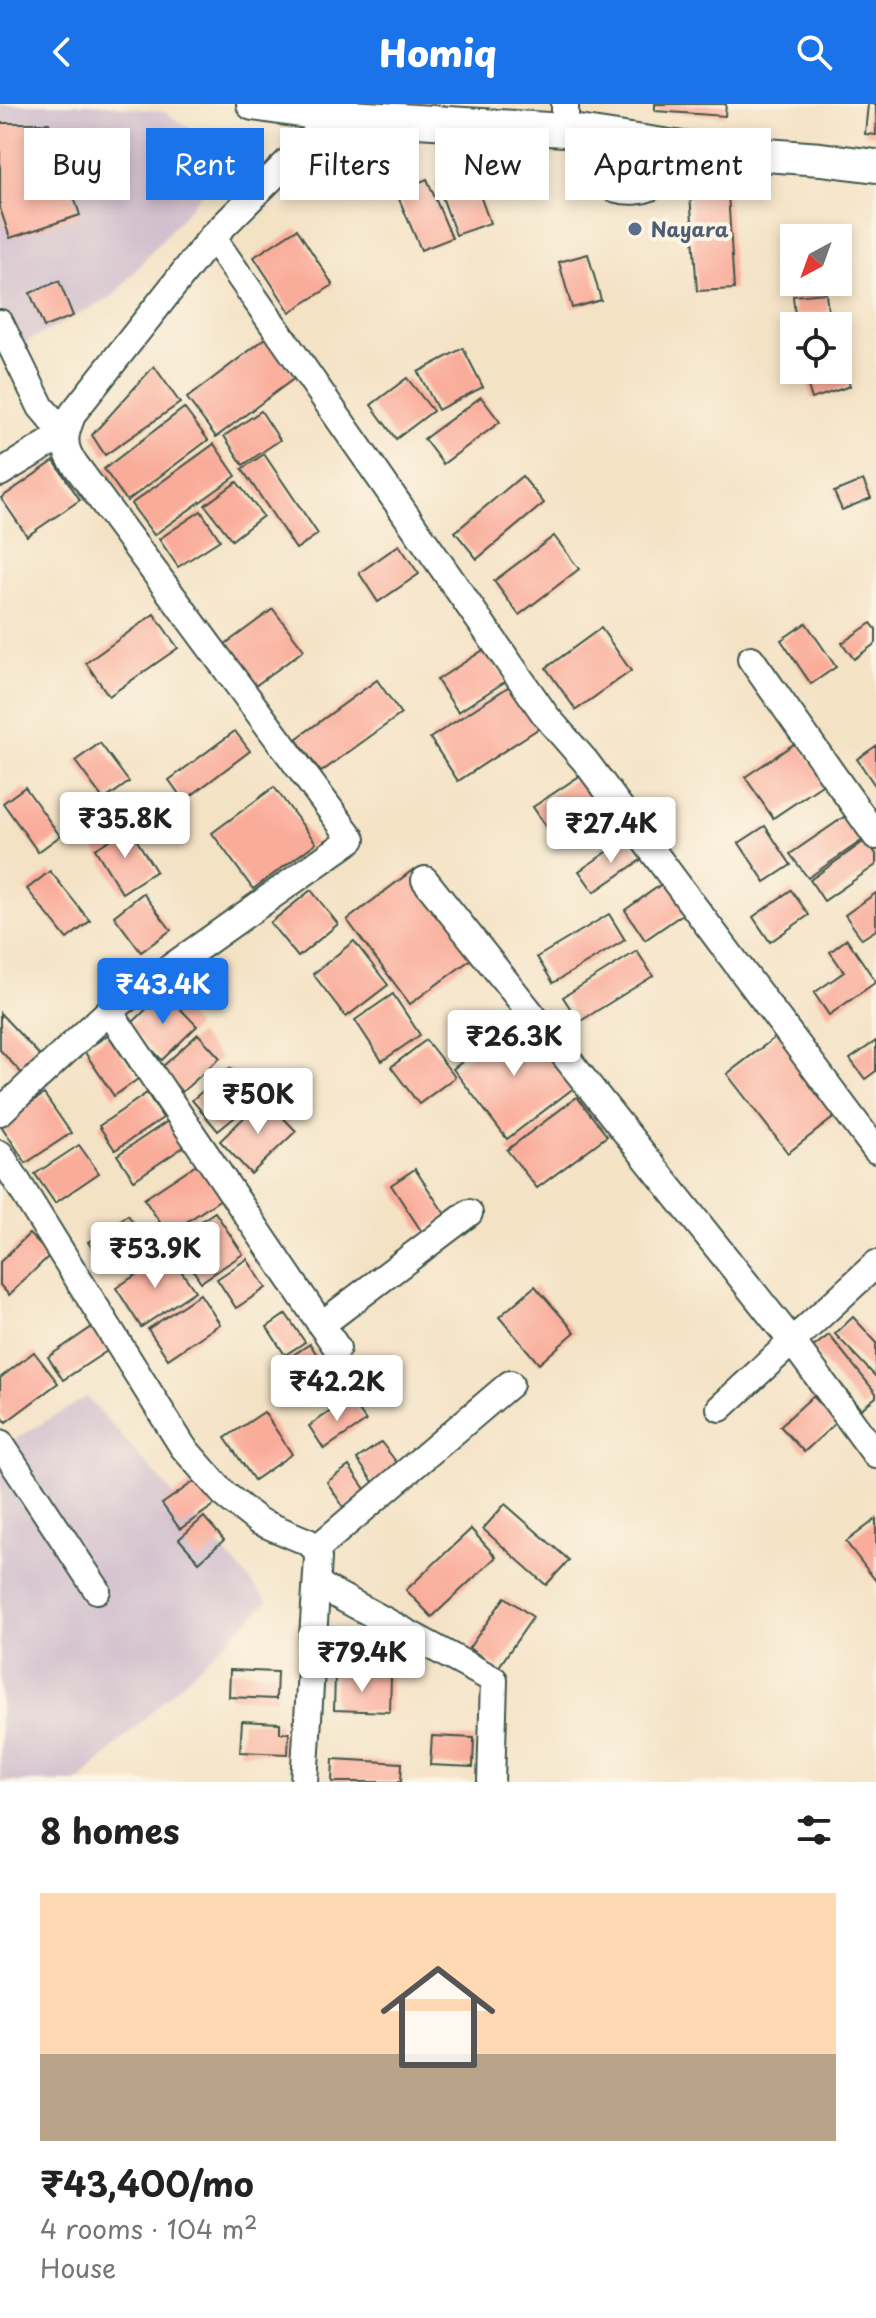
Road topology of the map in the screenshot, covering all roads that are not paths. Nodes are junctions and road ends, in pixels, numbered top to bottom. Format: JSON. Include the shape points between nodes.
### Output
{"nodes":[{"id":1,"x":265,"y":105,"type":"edge"},
{"id":2,"x":334,"y":116,"type":"junction"},
{"id":3,"x":573,"y":122,"type":"edge"},
{"id":4,"x":599,"y":128,"type":"edge"},
{"id":5,"x":771,"y":155,"type":"edge"},
{"id":6,"x":876,"y":166,"type":"edge"},
{"id":7,"x":212,"y":237,"type":"junction"},
{"id":8,"x":0,"y":323,"type":"edge"},
{"id":9,"x":64,"y":434,"type":"junction"},
{"id":10,"x":0,"y":473,"type":"edge"},
{"id":11,"x":751,"y":659,"type":"dead end"},
{"id":12,"x":876,"y":836,"type":"edge"},
{"id":13,"x":425,"y":880,"type":"dead end"},
{"id":14,"x":109,"y":1011,"type":"junction"},
{"id":15,"x":0,"y":1112,"type":"edge"},
{"id":16,"x":876,"y":1150,"type":"edge"},
{"id":17,"x":0,"y":1154,"type":"edge"},
{"id":18,"x":469,"y":1213,"type":"dead end"},
{"id":19,"x":876,"y":1264,"type":"edge"},
{"id":20,"x":321,"y":1325,"type":"junction"},
{"id":21,"x":791,"y":1340,"type":"junction"},
{"id":22,"x":337,"y":1348,"type":"dead end"},
{"id":23,"x":510,"y":1384,"type":"dead end"},
{"id":24,"x":720,"y":1408,"type":"dead end"},
{"id":25,"x":0,"y":1443,"type":"edge"},
{"id":26,"x":876,"y":1455,"type":"edge"},
{"id":27,"x":316,"y":1549,"type":"junction"},
{"id":28,"x":317,"y":1584,"type":"junction"},
{"id":29,"x":97,"y":1590,"type":"dead end"},
{"id":30,"x":304,"y":1782,"type":"edge"},
{"id":31,"x":491,"y":1782,"type":"edge"}],
"edges":[{"from":1,"to":2,"type":"main road"},
{"from":2,"to":3,"type":"main road"},
{"from":2,"to":7,"type":"street"},
{"from":3,"to":4,"type":"main road"},
{"from":5,"to":6,"type":"main road"},
{"from":7,"to":9,"type":"street","via":[[73,413]]},
{"from":7,"to":16,"type":"street","via":[[546,716]]},
{"from":8,"to":9,"type":"street","via":[[41,407]]},
{"from":9,"to":10,"type":"street"},
{"from":9,"to":14,"type":"street","via":[[71,459],[352,839]]},
{"from":11,"to":12,"type":"street"},
{"from":13,"to":21,"type":"street"},
{"from":14,"to":15,"type":"street"},
{"from":14,"to":20,"type":"street"},
{"from":17,"to":27,"type":"street","via":[[183,1447],[224,1494],[258,1521]]},
{"from":18,"to":20,"type":"street"},
{"from":19,"to":21,"type":"street"},
{"from":20,"to":22,"type":"street"},
{"from":21,"to":24,"type":"street"},
{"from":21,"to":26,"type":"street"},
{"from":23,"to":27,"type":"street"},
{"from":25,"to":29,"type":"street"},
{"from":27,"to":28,"type":"street"},
{"from":28,"to":30,"type":"street"},
{"from":28,"to":31,"type":"street","via":[[494,1680]]}]}
